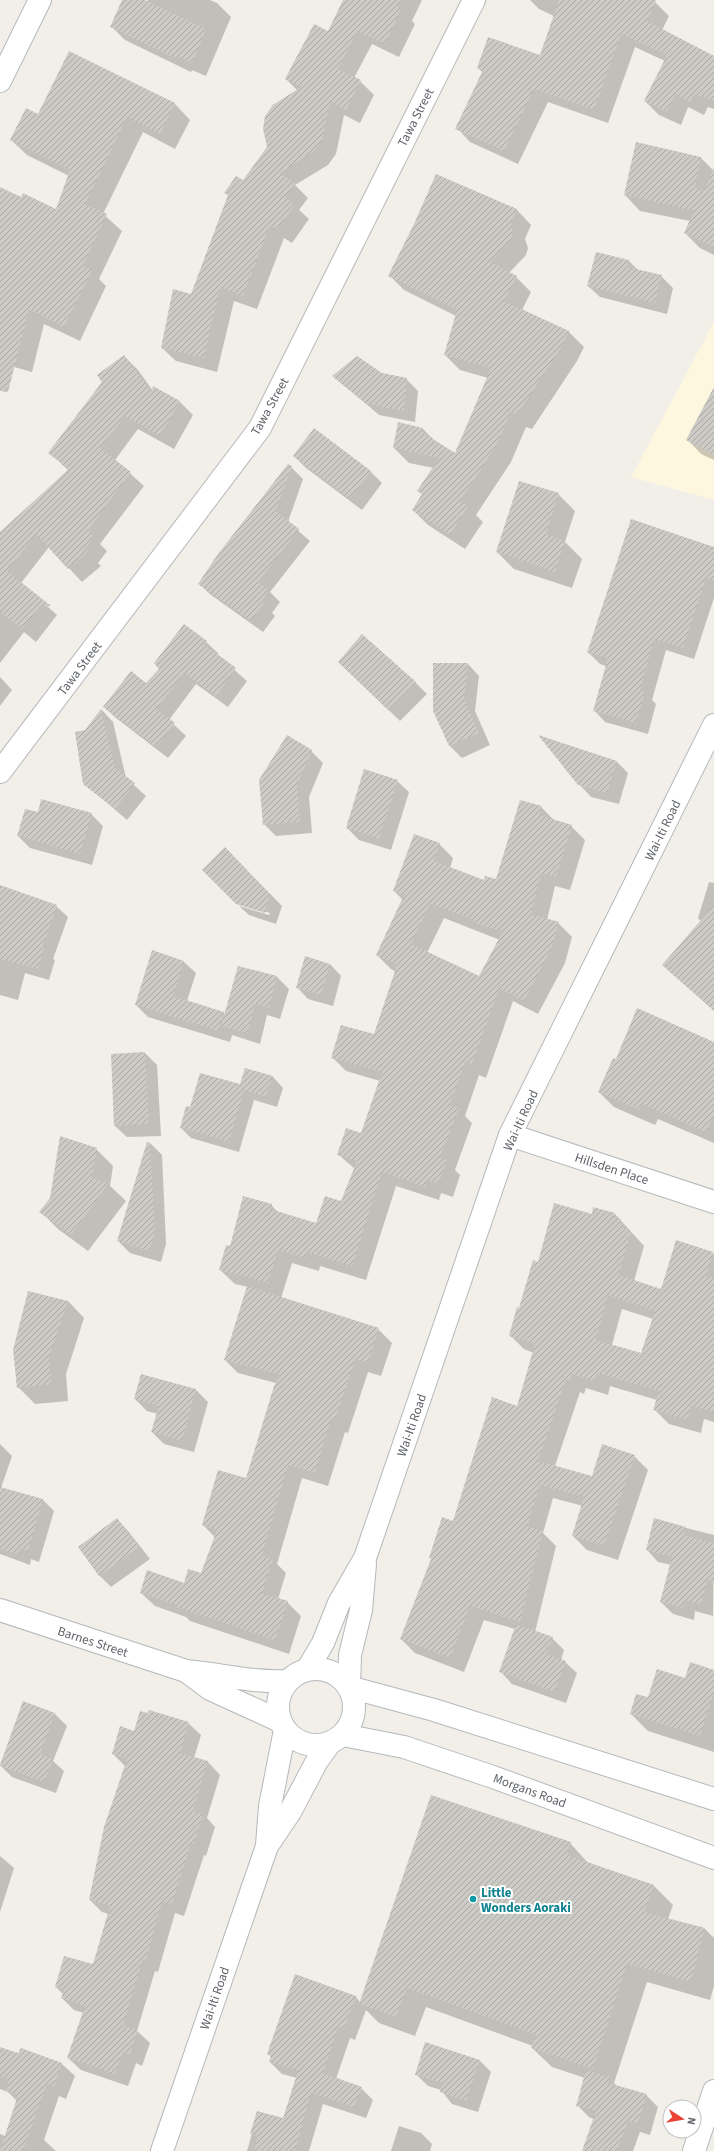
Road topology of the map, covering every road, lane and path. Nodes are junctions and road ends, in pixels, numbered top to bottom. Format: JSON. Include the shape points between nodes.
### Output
{"nodes":[{"id":1,"x":40,"y":0,"type":"edge"},
{"id":2,"x":474,"y":0,"type":"edge"},
{"id":3,"x":0,"y":82,"type":"edge"},
{"id":4,"x":714,"y":725,"type":"edge"},
{"id":5,"x":0,"y":772,"type":"edge"},
{"id":6,"x":510,"y":1135,"type":"junction"},
{"id":7,"x":714,"y":1202,"type":"edge"},
{"id":8,"x":365,"y":1558,"type":"junction"},
{"id":9,"x":0,"y":1610,"type":"edge"},
{"id":10,"x":307,"y":1670,"type":"junction"},
{"id":11,"x":186,"y":1671,"type":"junction"},
{"id":12,"x":288,"y":1681,"type":"junction"},
{"id":13,"x":349,"y":1686,"type":"junction"},
{"id":14,"x":283,"y":1725,"type":"junction"},
{"id":15,"x":337,"y":1739,"type":"junction"},
{"id":16,"x":714,"y":1799,"type":"edge"},
{"id":17,"x":267,"y":1846,"type":"junction"},
{"id":18,"x":714,"y":1858,"type":"edge"},
{"id":19,"x":714,"y":2091,"type":"edge"},
{"id":20,"x":162,"y":2151,"type":"edge"},
{"id":21,"x":694,"y":2151,"type":"edge"}],
"edges":[{"from":1,"to":3,"type":"street"},
{"from":2,"to":5,"type":"street","name":"Tawa Street","via":[[260,428]]},
{"from":4,"to":6,"type":"street","name":"Wai-Iti Road"},
{"from":6,"to":7,"type":"street","name":"Hillsden Place"},
{"from":6,"to":8,"type":"street","name":"Wai-Iti Road"},
{"from":8,"to":10,"type":"street","name":"Wai-Iti Road"},
{"from":8,"to":13,"type":"street","name":"Wai-Iti Road","via":[[361,1610],[350,1655]]},
{"from":9,"to":11,"type":"street","name":"Barnes Street"},
{"from":10,"to":12,"type":"street","via":[[296,1674]]},
{"from":10,"to":13,"type":"street","via":[[328,1670],[340,1676]]},
{"from":11,"to":12,"type":"street","name":"Barnes Street","via":[[215,1673],[243,1680]]},
{"from":11,"to":14,"type":"street","name":"Barnes Street","via":[[210,1689]]},
{"from":12,"to":14,"type":"street","via":[[278,1700]]},
{"from":13,"to":15,"type":"street","via":[[355,1712],[351,1724]]},
{"from":13,"to":16,"type":"street","via":[[434,1710]]},
{"from":14,"to":15,"type":"street","via":[[294,1739],[305,1744],[318,1746]]},
{"from":14,"to":17,"type":"street","name":"Wai-Iti Road","via":[[270,1806]]},
{"from":15,"to":17,"type":"street","name":"Wai-Iti Road","via":[[317,1761],[290,1812]]},
{"from":15,"to":18,"type":"street","name":"Morgans Road","via":[[404,1747],[493,1776]]},
{"from":17,"to":20,"type":"street","name":"Wai-Iti Road"},
{"from":19,"to":21,"type":"street"}]}
